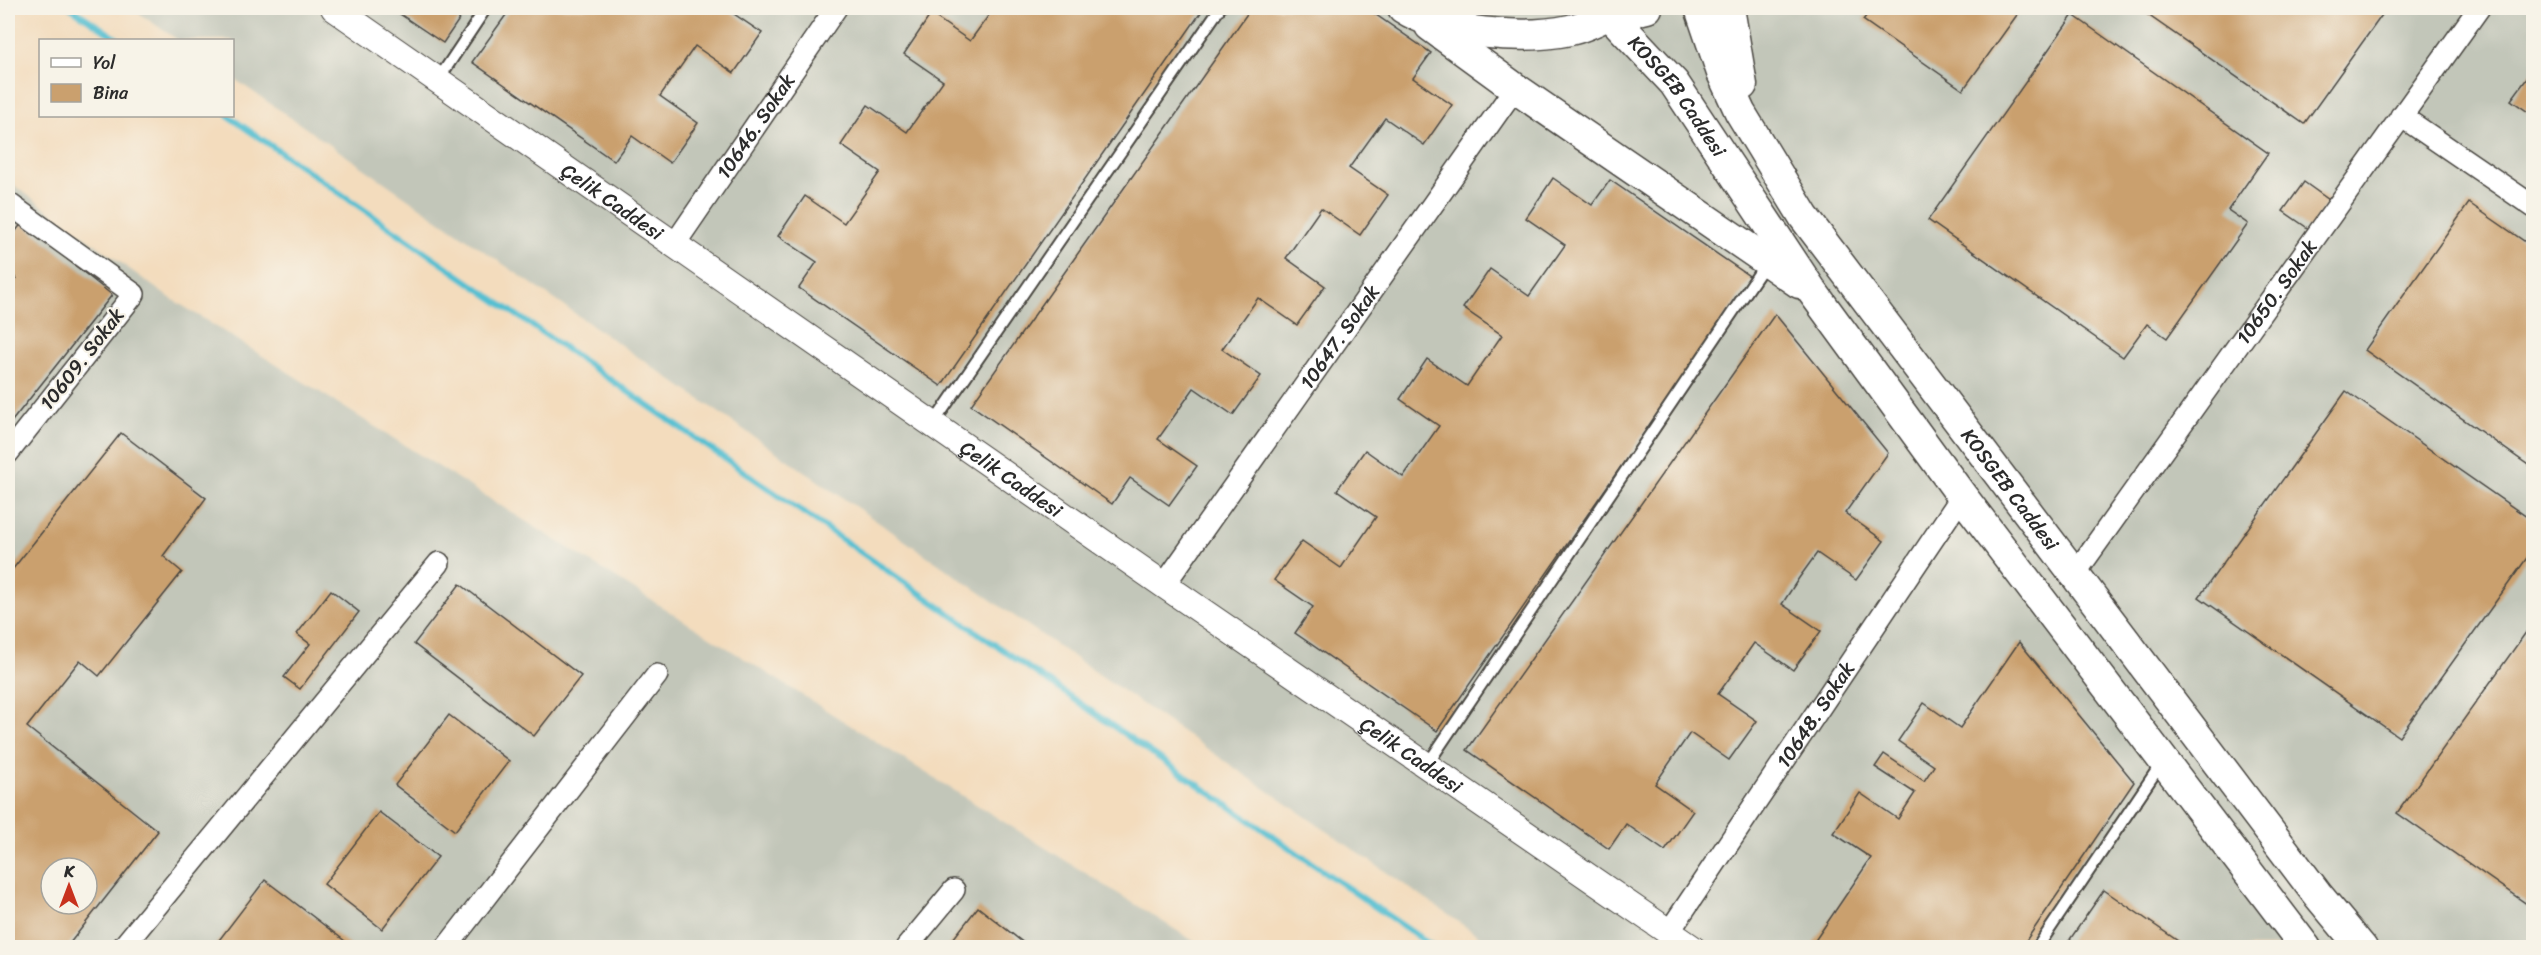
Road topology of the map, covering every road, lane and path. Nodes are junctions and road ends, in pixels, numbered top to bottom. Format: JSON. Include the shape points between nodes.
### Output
{"nodes":[{"id":1,"x":334,"y":8,"type":"edge"},
{"id":2,"x":486,"y":8,"type":"edge"},
{"id":3,"x":836,"y":8,"type":"edge"},
{"id":4,"x":1220,"y":8,"type":"edge"},
{"id":5,"x":1647,"y":8,"type":"edge"},
{"id":6,"x":1700,"y":8,"type":"edge"},
{"id":7,"x":1729,"y":8,"type":"edge"},
{"id":8,"x":2479,"y":8,"type":"edge"},
{"id":9,"x":1408,"y":11,"type":"edge"},
{"id":10,"x":1598,"y":11,"type":"edge"},
{"id":11,"x":438,"y":80,"type":"junction"},
{"id":12,"x":1515,"y":88,"type":"junction"},
{"id":13,"x":2401,"y":116,"type":"junction"},
{"id":14,"x":1754,"y":138,"type":"junction"},
{"id":15,"x":8,"y":203,"type":"edge"},
{"id":16,"x":2534,"y":207,"type":"edge"},
{"id":17,"x":675,"y":245,"type":"junction"},
{"id":18,"x":1767,"y":261,"type":"junction"},
{"id":19,"x":1812,"y":291,"type":"junction"},
{"id":20,"x":933,"y":424,"type":"junction"},
{"id":21,"x":8,"y":453,"type":"edge"},
{"id":22,"x":1962,"y":496,"type":"junction"},
{"id":23,"x":440,"y":563,"type":"dead end"},
{"id":24,"x":2074,"y":575,"type":"junction"},
{"id":25,"x":1164,"y":585,"type":"junction"},
{"id":26,"x":657,"y":675,"type":"dead end"},
{"id":27,"x":2163,"y":760,"type":"junction"},
{"id":28,"x":1427,"y":765,"type":"junction"},
{"id":29,"x":954,"y":890,"type":"dead end"},
{"id":30,"x":1670,"y":932,"type":"junction"},
{"id":31,"x":122,"y":948,"type":"edge"},
{"id":32,"x":446,"y":948,"type":"edge"},
{"id":33,"x":906,"y":948,"type":"edge"},
{"id":34,"x":1692,"y":948,"type":"edge"},
{"id":35,"x":2037,"y":948,"type":"edge"},
{"id":36,"x":2306,"y":948,"type":"edge"},
{"id":37,"x":2362,"y":948,"type":"edge"}],
"edges":[{"from":1,"to":11,"type":"street","name":"Çelik Caddesi"},
{"from":2,"to":11,"type":"lane"},
{"from":3,"to":17,"type":"street","name":"10646. Sokak"},
{"from":4,"to":20,"type":"lane"},
{"from":5,"to":10,"type":"main road","via":[[1628,14]]},
{"from":6,"to":14,"type":"main road","name":"KOSGEB Caddesi","via":[[1730,93]]},
{"from":7,"to":14,"type":"main road"},
{"from":8,"to":13,"type":"street","name":"10650. Sokak"},
{"from":9,"to":10,"type":"main road","name":"KOSGEB Caddesi","via":[[1462,29],[1521,34],[1591,24]]},
{"from":9,"to":12,"type":"main road","name":"KOSGEB Caddesi"},
{"from":10,"to":19,"type":"main road","name":"KOSGEB Caddesi","via":[[1674,83]]},
{"from":11,"to":17,"type":"street","name":"Çelik Caddesi"},
{"from":12,"to":18,"type":"main road","name":"KOSGEB Caddesi"},
{"from":12,"to":25,"type":"street","name":"10647. Sokak"},
{"from":13,"to":16,"type":"street"},
{"from":13,"to":24,"type":"street","name":"10650. Sokak"},
{"from":14,"to":24,"type":"main road","name":"KOSGEB Caddesi","via":[[1837,263]]},
{"from":15,"to":21,"type":"street","name":"10609. Sokak","via":[[134,294]]},
{"from":17,"to":20,"type":"street","name":"Çelik Caddesi"},
{"from":18,"to":19,"type":"main road","name":"KOSGEB Caddesi"},
{"from":18,"to":28,"type":"lane"},
{"from":19,"to":22,"type":"main road","name":"KOSGEB Caddesi"},
{"from":20,"to":25,"type":"street","name":"Çelik Caddesi"},
{"from":22,"to":27,"type":"main road","name":"KOSGEB Caddesi"},
{"from":22,"to":30,"type":"street","name":"10648. Sokak"},
{"from":23,"to":31,"type":"street"},
{"from":24,"to":37,"type":"main road","name":"KOSGEB Caddesi"},
{"from":25,"to":28,"type":"street","name":"Çelik Caddesi"},
{"from":26,"to":32,"type":"street"},
{"from":27,"to":35,"type":"lane"},
{"from":27,"to":36,"type":"main road","name":"KOSGEB Caddesi"},
{"from":28,"to":30,"type":"street","name":"Çelik Caddesi"},
{"from":29,"to":33,"type":"street"},
{"from":30,"to":34,"type":"street","name":"Çelik Caddesi"}]}
